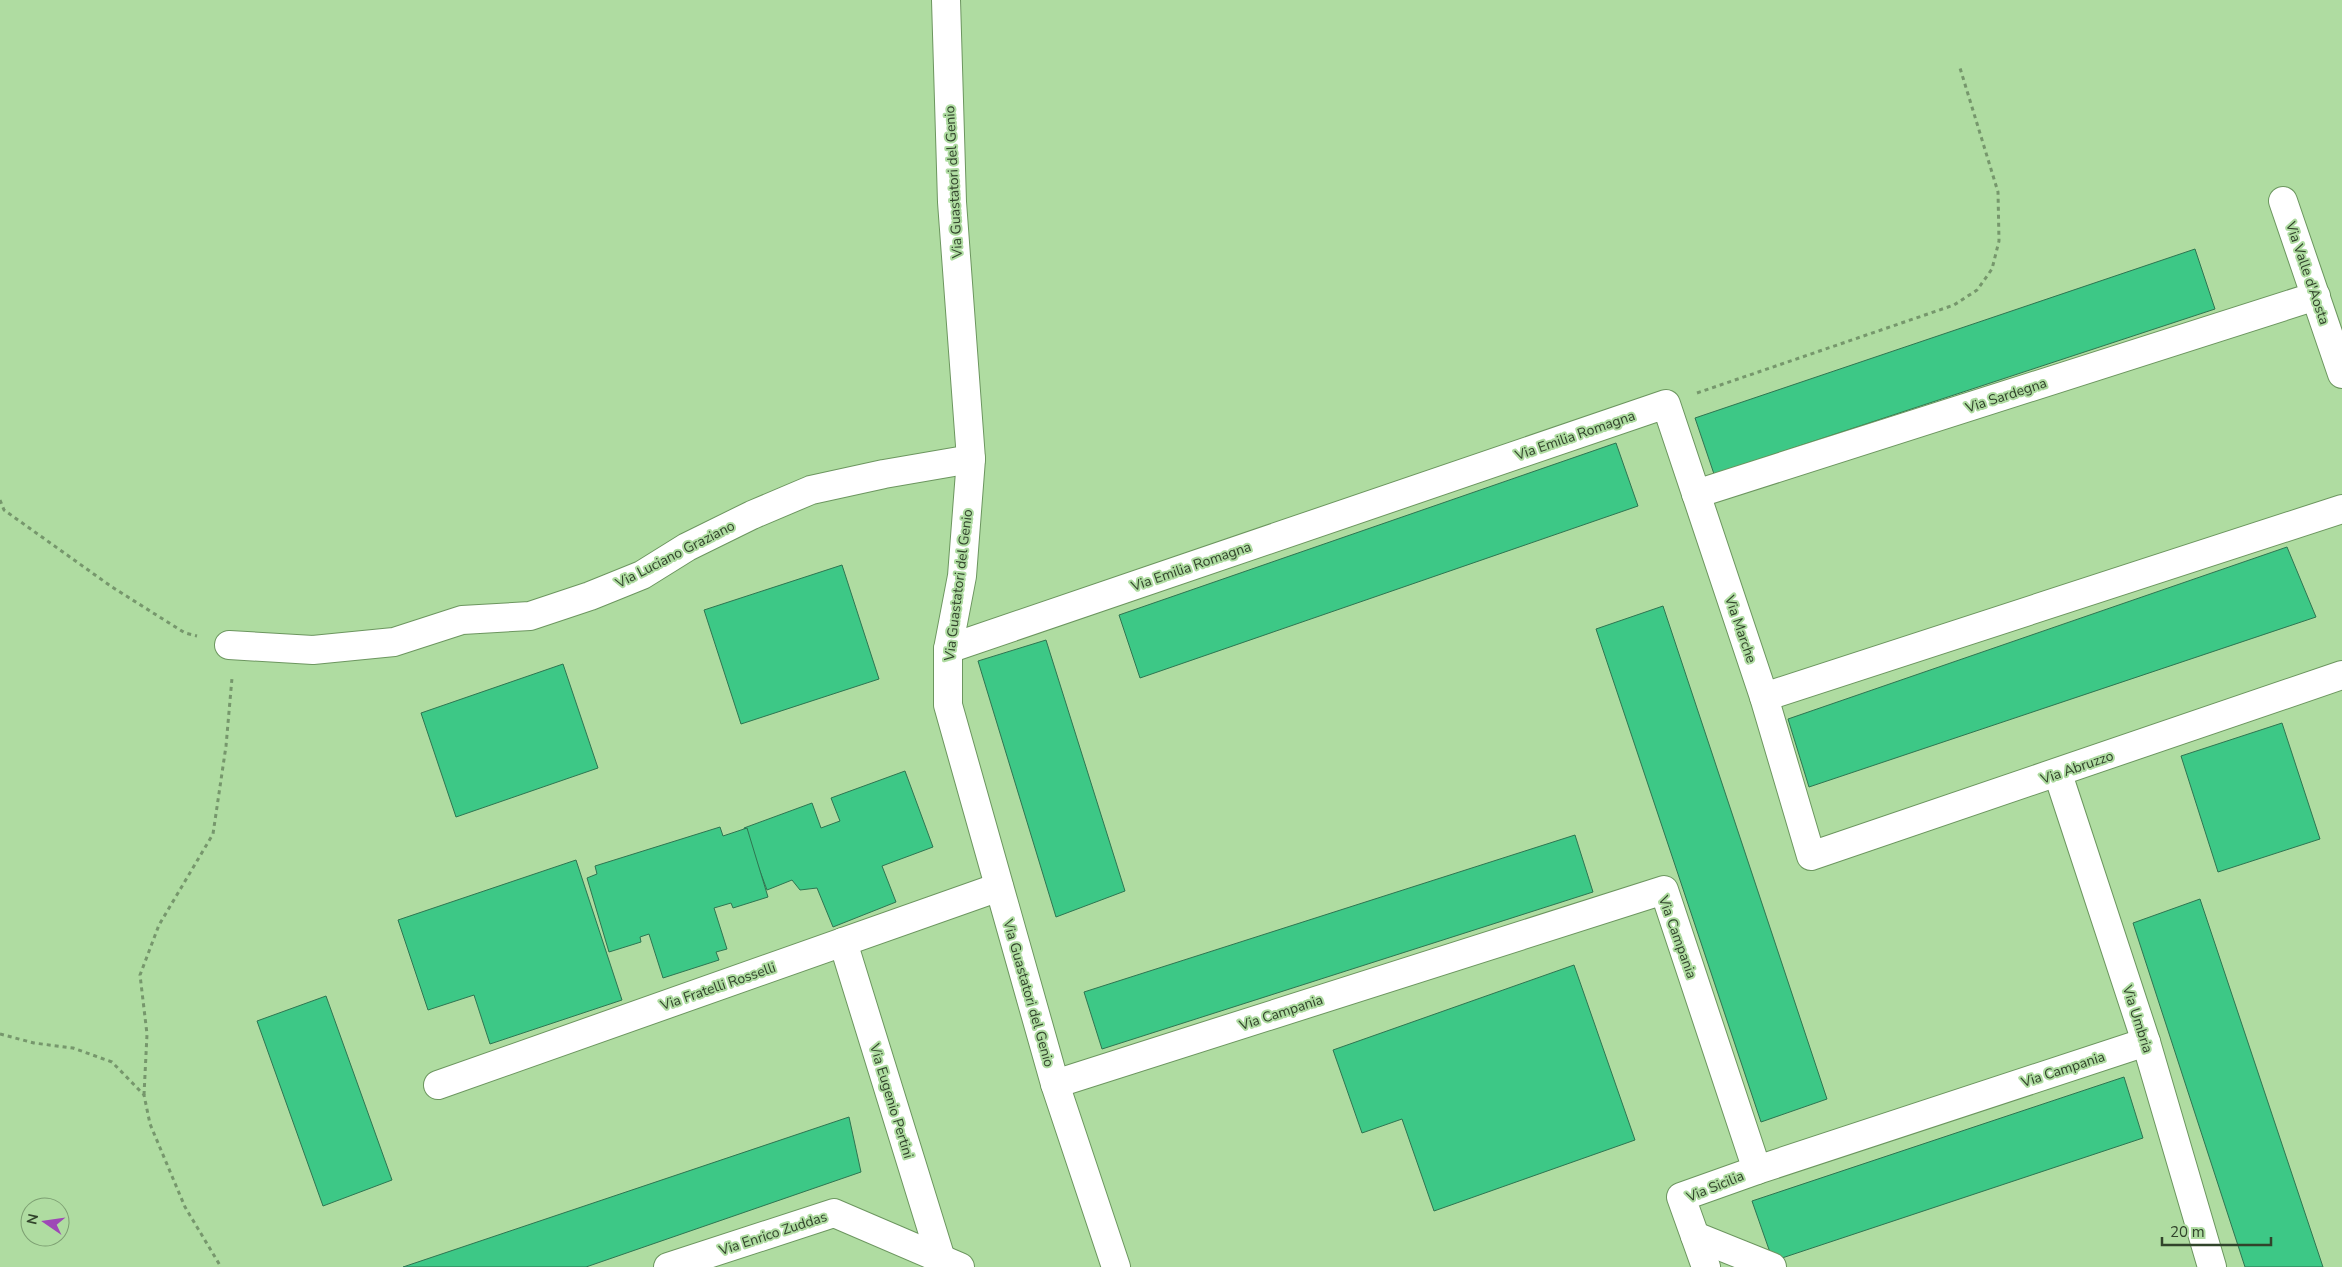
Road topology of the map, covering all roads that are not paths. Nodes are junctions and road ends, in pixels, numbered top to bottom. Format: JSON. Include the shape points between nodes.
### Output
{"nodes":[{"id":1,"x":946,"y":0,"type":"edge"},
{"id":2,"x":2283,"y":201,"type":"dead end"},
{"id":3,"x":2316,"y":296,"type":"junction"},
{"id":4,"x":2342,"y":374,"type":"edge"},
{"id":5,"x":1666,"y":404,"type":"joint"},
{"id":6,"x":971,"y":459,"type":"junction"},
{"id":7,"x":1696,"y":494,"type":"junction"},
{"id":8,"x":2342,"y":509,"type":"edge"},
{"id":9,"x":229,"y":645,"type":"road end"},
{"id":10,"x":948,"y":648,"type":"junction"},
{"id":11,"x":2342,"y":675,"type":"edge"},
{"id":12,"x":1764,"y":697,"type":"junction"},
{"id":13,"x":2058,"y":774,"type":"junction"},
{"id":14,"x":1811,"y":856,"type":"joint"},
{"id":15,"x":999,"y":887,"type":"junction"},
{"id":16,"x":843,"y":942,"type":"junction"},
{"id":17,"x":2146,"y":1042,"type":"junction"},
{"id":18,"x":1055,"y":1084,"type":"junction"},
{"id":19,"x":438,"y":1085,"type":"dead end"},
{"id":20,"x":1757,"y":1170,"type":"junction"},
{"id":21,"x":1695,"y":1236,"type":"junction"},
{"id":22,"x":951,"y":1263,"type":"edge"},
{"id":23,"x":668,"y":1267,"type":"edge"},
{"id":24,"x":1116,"y":1267,"type":"edge"},
{"id":25,"x":1706,"y":1267,"type":"edge"},
{"id":26,"x":1772,"y":1267,"type":"edge"},
{"id":27,"x":2212,"y":1267,"type":"edge"}],
"edges":[{"from":1,"to":6,"type":"street","name":"Via Guastatori del Genio","via":[[952,202]]},
{"from":2,"to":3,"type":"street","name":"Via Valle d'Aosta"},
{"from":3,"to":4,"type":"street","name":"Via Valle d'Aosta"},
{"from":3,"to":7,"type":"street","name":"Via Sardegna"},
{"from":5,"to":7,"type":"street","name":"Via Marche"},
{"from":5,"to":10,"type":"street","name":"Via Emilia Romagna"},
{"from":6,"to":9,"type":"street","name":"Via Luciano Graziano","via":[[811,490],[687,547],[642,575],[530,616],[462,620],[394,642],[313,650]]},
{"from":6,"to":10,"type":"street","name":"Via Guastatori del Genio","via":[[962,576]]},
{"from":7,"to":12,"type":"street","name":"Via Marche"},
{"from":8,"to":12,"type":"street"},
{"from":10,"to":15,"type":"street","name":"Via Guastatori del Genio","via":[[948,705]]},
{"from":11,"to":13,"type":"street","name":"Via Abruzzo"},
{"from":12,"to":14,"type":"street","name":"Via Marche"},
{"from":13,"to":14,"type":"street","name":"Via Abruzzo"},
{"from":13,"to":17,"type":"street","name":"Via Umbria"},
{"from":15,"to":16,"type":"street","name":"Via Fratelli Rosselli"},
{"from":15,"to":18,"type":"street","name":"Via Guastatori del Genio"},
{"from":16,"to":19,"type":"street","name":"Via Fratelli Rosselli"},
{"from":16,"to":22,"type":"street","name":"Via Eugenio Pertini"},
{"from":17,"to":20,"type":"street","name":"Via Campania"},
{"from":17,"to":27,"type":"street","name":"Via Umbria"},
{"from":18,"to":20,"type":"street","name":"Via Campania","via":[[1664,890]]},
{"from":18,"to":24,"type":"street","name":"Via Guastatori del Genio"},
{"from":20,"to":21,"type":"street","name":"Via Sicilia","via":[[1681,1197]]},
{"from":21,"to":25,"type":"street","name":"Via Sicilia"},
{"from":21,"to":26,"type":"street"},
{"from":22,"to":23,"type":"street","name":"Via Enrico Zuddas","via":[[834,1213]]}]}
